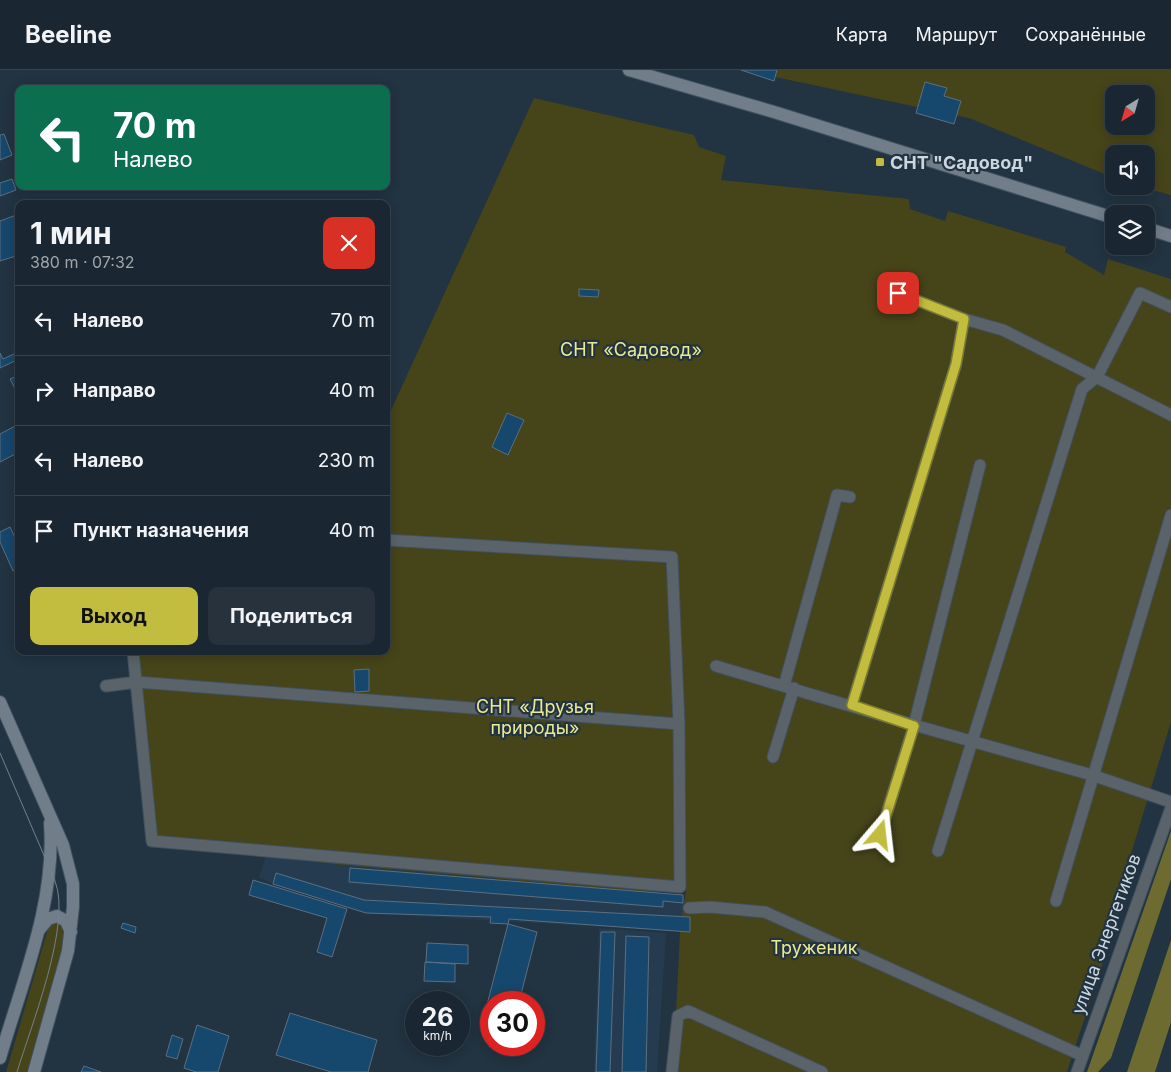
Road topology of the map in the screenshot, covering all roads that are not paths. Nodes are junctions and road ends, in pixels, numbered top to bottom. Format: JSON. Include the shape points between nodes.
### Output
{"nodes":[{"id":1,"x":629,"y":70,"type":"edge"},
{"id":2,"x":1105,"y":215,"type":"edge"},
{"id":3,"x":1155,"y":231,"type":"edge"},
{"id":4,"x":1171,"y":236,"type":"edge"},
{"id":5,"x":898,"y":293,"type":"dead end"},
{"id":6,"x":1171,"y":307,"type":"edge"},
{"id":7,"x":964,"y":319,"type":"junction"},
{"id":8,"x":1097,"y":377,"type":"junction"},
{"id":9,"x":1171,"y":415,"type":"edge"},
{"id":10,"x":980,"y":465,"type":"dead end"},
{"id":11,"x":850,"y":497,"type":"dead end"},
{"id":12,"x":1171,"y":515,"type":"edge"},
{"id":13,"x":390,"y":540,"type":"edge"},
{"id":14,"x":134,"y":655,"type":"edge"},
{"id":15,"x":716,"y":666,"type":"dead end"},
{"id":16,"x":137,"y":682,"type":"junction"},
{"id":17,"x":106,"y":686,"type":"dead end"},
{"id":18,"x":789,"y":687,"type":"junction"},
{"id":19,"x":0,"y":702,"type":"edge"},
{"id":20,"x":852,"y":705,"type":"junction"},
{"id":21,"x":679,"y":724,"type":"junction"},
{"id":22,"x":914,"y":726,"type":"junction"},
{"id":23,"x":973,"y":742,"type":"junction"},
{"id":24,"x":774,"y":756,"type":"dead end"},
{"id":25,"x":1092,"y":775,"type":"junction"},
{"id":26,"x":1171,"y":802,"type":"edge"},
{"id":27,"x":1171,"y":808,"type":"edge"},
{"id":28,"x":50,"y":816,"type":"junction"},
{"id":29,"x":880,"y":835,"type":"dead end"},
{"id":30,"x":938,"y":851,"type":"dead end"},
{"id":31,"x":1056,"y":901,"type":"dead end"},
{"id":32,"x":689,"y":908,"type":"dead end"},
{"id":33,"x":71,"y":935,"type":"junction"},
{"id":34,"x":34,"y":943,"type":"junction"},
{"id":35,"x":2,"y":1040,"type":"edge"},
{"id":36,"x":1081,"y":1055,"type":"junction"},
{"id":37,"x":0,"y":1058,"type":"edge"},
{"id":38,"x":34,"y":1072,"type":"edge"},
{"id":39,"x":672,"y":1072,"type":"edge"},
{"id":40,"x":822,"y":1072,"type":"edge"},
{"id":41,"x":1076,"y":1072,"type":"edge"}],
"edges":[{"from":1,"to":2,"type":"street"},
{"from":3,"to":4,"type":"street"},
{"from":5,"to":7,"type":"street"},
{"from":6,"to":8,"type":"street","via":[[1140,293]]},
{"from":7,"to":8,"type":"street","via":[[1002,330]]},
{"from":7,"to":20,"type":"street","via":[[956,364]]},
{"from":8,"to":9,"type":"street"},
{"from":8,"to":23,"type":"street","via":[[1082,389]]},
{"from":10,"to":22,"type":"street"},
{"from":11,"to":18,"type":"street","via":[[836,495]]},
{"from":12,"to":25,"type":"street"},
{"from":13,"to":21,"type":"street","via":[[672,557]]},
{"from":14,"to":16,"type":"street"},
{"from":15,"to":18,"type":"street"},
{"from":16,"to":17,"type":"street"},
{"from":16,"to":21,"type":"street"},
{"from":16,"to":21,"type":"street","via":[[152,841],[680,887]]},
{"from":18,"to":20,"type":"street"},
{"from":18,"to":24,"type":"street"},
{"from":19,"to":28,"type":"street"},
{"from":20,"to":22,"type":"street"},
{"from":22,"to":23,"type":"street"},
{"from":22,"to":29,"type":"street"},
{"from":23,"to":25,"type":"street"},
{"from":23,"to":30,"type":"street"},
{"from":25,"to":26,"type":"street"},
{"from":25,"to":31,"type":"street"},
{"from":27,"to":36,"type":"street","name":"улица Энергетиков"},
{"from":28,"to":33,"type":"street","via":[[71,872],[74,897]]},
{"from":28,"to":34,"type":"street","via":[[52,854]]},
{"from":32,"to":36,"type":"street","via":[[710,906],[765,912]]},
{"from":33,"to":34,"type":"street","via":[[66,921],[52,916],[44,922]]},
{"from":33,"to":38,"type":"street"},
{"from":34,"to":35,"type":"street"},
{"from":35,"to":37,"type":"street"},
{"from":36,"to":41,"type":"street","name":"улица Энергетиков"},
{"from":39,"to":40,"type":"street","via":[[678,1016],[688,1011]]}]}
